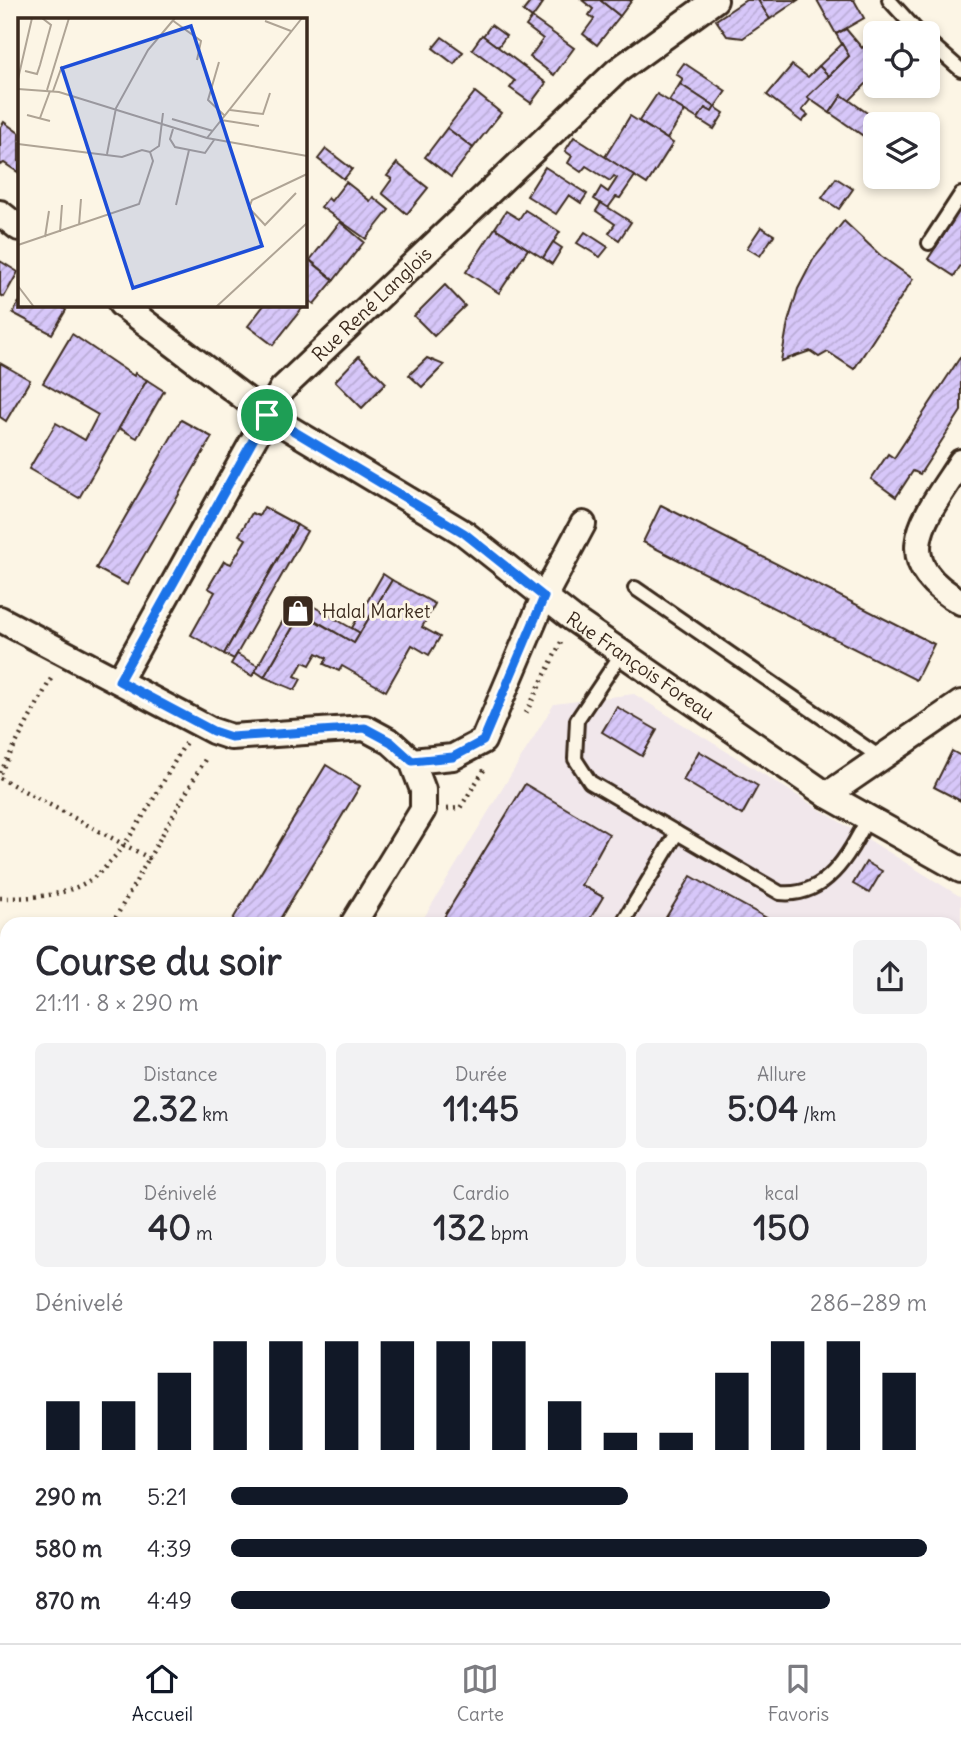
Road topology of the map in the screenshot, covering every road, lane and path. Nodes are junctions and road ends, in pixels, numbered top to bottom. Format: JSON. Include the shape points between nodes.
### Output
{"nodes":[{"id":1,"x":715,"y":0,"type":"edge"},
{"id":2,"x":889,"y":0,"type":"edge"},
{"id":3,"x":908,"y":21,"type":"edge"},
{"id":4,"x":940,"y":52,"type":"edge"},
{"id":5,"x":961,"y":70,"type":"edge"},
{"id":6,"x":961,"y":194,"type":"edge"},
{"id":7,"x":0,"y":214,"type":"edge"},
{"id":8,"x":18,"y":227,"type":"edge"},
{"id":9,"x":929,"y":243,"type":"dead end"},
{"id":10,"x":124,"y":306,"type":"edge"},
{"id":11,"x":267,"y":415,"type":"junction"},
{"id":12,"x":961,"y":462,"type":"edge"},
{"id":13,"x":583,"y":524,"type":"dead end"},
{"id":14,"x":635,"y":588,"type":"dead end"},
{"id":15,"x":544,"y":597,"type":"junction"},
{"id":16,"x":961,"y":602,"type":"edge"},
{"id":17,"x":0,"y":619,"type":"edge"},
{"id":18,"x":66,"y":653,"type":"junction"},
{"id":19,"x":622,"y":653,"type":"junction"},
{"id":20,"x":119,"y":681,"type":"junction"},
{"id":21,"x":961,"y":703,"type":"edge"},
{"id":22,"x":213,"y":731,"type":"junction"},
{"id":23,"x":881,"y":758,"type":"junction"},
{"id":24,"x":412,"y":761,"type":"junction"},
{"id":25,"x":0,"y":773,"type":"edge"},
{"id":26,"x":0,"y":778,"type":"edge"},
{"id":27,"x":827,"y":795,"type":"junction"},
{"id":28,"x":868,"y":818,"type":"junction"},
{"id":29,"x":677,"y":833,"type":"junction"},
{"id":30,"x":125,"y":845,"type":"junction"},
{"id":31,"x":149,"y":858,"type":"junction"},
{"id":32,"x":961,"y":870,"type":"edge"},
{"id":33,"x":0,"y":898,"type":"edge"},
{"id":34,"x":116,"y":917,"type":"edge"},
{"id":35,"x":357,"y":917,"type":"edge"},
{"id":36,"x":626,"y":917,"type":"edge"}],
"edges":[{"from":1,"to":11,"type":"street","name":"Rue René Langlois","via":[[617,71],[282,388]]},
{"from":2,"to":3,"type":"lane"},
{"from":4,"to":5,"type":"lane"},
{"from":6,"to":9,"type":"lane"},
{"from":7,"to":8,"type":"street"},
{"from":10,"to":11,"type":"street","name":"Rue François Foreau"},
{"from":11,"to":15,"type":"street","name":"Rue François Foreau","via":[[464,533]]},
{"from":11,"to":20,"type":"street","name":"Rue René Langlois"},
{"from":12,"to":16,"type":"street","via":[[922,523],[917,554],[936,587]]},
{"from":13,"to":15,"type":"street"},
{"from":14,"to":23,"type":"lane"},
{"from":15,"to":19,"type":"street","name":"Rue François Foreau"},
{"from":15,"to":24,"type":"street","via":[[483,741],[453,757]]},
{"from":17,"to":18,"type":"street"},
{"from":18,"to":20,"type":"street"},
{"from":18,"to":25,"type":"path"},
{"from":19,"to":27,"type":"street","name":"Rue François Foreau"},
{"from":19,"to":29,"type":"lane","via":[[577,720],[575,760],[590,782]]},
{"from":20,"to":22,"type":"street"},
{"from":21,"to":23,"type":"street"},
{"from":22,"to":24,"type":"street","via":[[231,737],[365,728]]},
{"from":22,"to":30,"type":"path","via":[[189,736]]},
{"from":22,"to":31,"type":"path","via":[[210,752]]},
{"from":23,"to":27,"type":"street"},
{"from":24,"to":35,"type":"street","via":[[423,790],[423,810]]},
{"from":26,"to":30,"type":"path"},
{"from":27,"to":28,"type":"street","name":"Rue François Foreau"},
{"from":28,"to":29,"type":"lane","via":[[848,856],[817,886],[798,895],[780,893]]},
{"from":28,"to":32,"type":"street","name":"Rue François Foreau"},
{"from":29,"to":36,"type":"lane"},
{"from":30,"to":31,"type":"path"},
{"from":30,"to":33,"type":"path","via":[[86,883],[37,898]]},
{"from":31,"to":34,"type":"path"}]}
